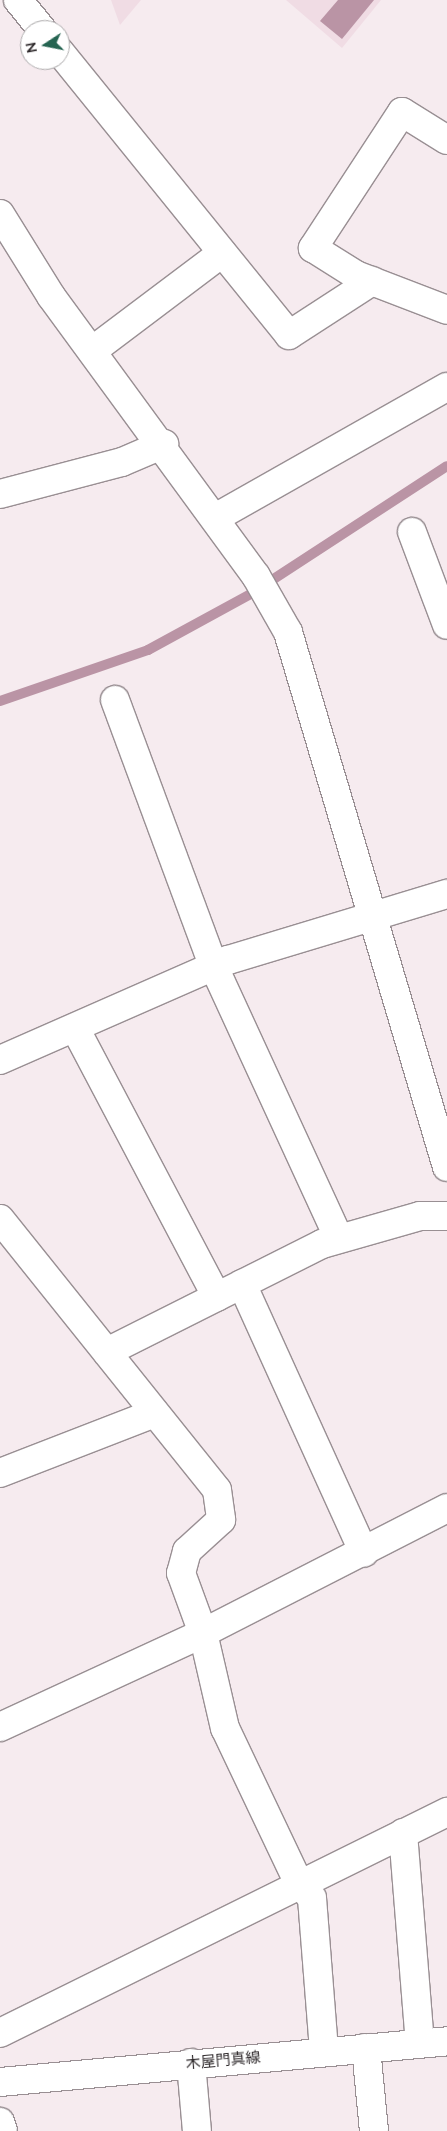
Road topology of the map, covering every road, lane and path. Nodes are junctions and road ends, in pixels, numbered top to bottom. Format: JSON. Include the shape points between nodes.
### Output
{"nodes":[{"id":1,"x":18,"y":0,"type":"edge"},
{"id":2,"x":34,"y":20,"type":"edge"},
{"id":3,"x":70,"y":64,"type":"edge"},
{"id":4,"x":447,"y":140,"type":"edge"},
{"id":5,"x":0,"y":214,"type":"edge"},
{"id":6,"x":222,"y":252,"type":"junction"},
{"id":7,"x":372,"y":281,"type":"junction"},
{"id":8,"x":447,"y":310,"type":"edge"},
{"id":9,"x":92,"y":351,"type":"junction"},
{"id":10,"x":447,"y":386,"type":"edge"},
{"id":11,"x":164,"y":444,"type":"junction"},
{"id":12,"x":0,"y":494,"type":"edge"},
{"id":13,"x":215,"y":518,"type":"junction"},
{"id":14,"x":412,"y":532,"type":"dead end"},
{"id":15,"x":447,"y":625,"type":"edge"},
{"id":16,"x":115,"y":700,"type":"dead end"},
{"id":17,"x":447,"y":894,"type":"edge"},
{"id":18,"x":374,"y":917,"type":"junction"},
{"id":19,"x":214,"y":967,"type":"junction"},
{"id":20,"x":75,"y":1028,"type":"junction"},
{"id":21,"x":0,"y":1060,"type":"edge"},
{"id":22,"x":447,"y":1166,"type":"edge"},
{"id":23,"x":447,"y":1216,"type":"edge"},
{"id":24,"x":0,"y":1219,"type":"edge"},
{"id":25,"x":339,"y":1239,"type":"junction"},
{"id":26,"x":242,"y":1284,"type":"junction"},
{"id":27,"x":217,"y":1296,"type":"junction"},
{"id":28,"x":107,"y":1352,"type":"junction"},
{"id":29,"x":155,"y":1413,"type":"junction"},
{"id":30,"x":0,"y":1473,"type":"edge"},
{"id":31,"x":447,"y":1508,"type":"edge"},
{"id":32,"x":364,"y":1552,"type":"junction"},
{"id":33,"x":203,"y":1633,"type":"junction"},
{"id":34,"x":0,"y":1727,"type":"edge"},
{"id":35,"x":447,"y":1812,"type":"edge"},
{"id":36,"x":402,"y":1833,"type":"junction"},
{"id":37,"x":298,"y":1882,"type":"junction"},
{"id":38,"x":0,"y":2033,"type":"edge"},
{"id":39,"x":434,"y":2042,"type":"edge"},
{"id":40,"x":366,"y":2048,"type":"junction"},
{"id":41,"x":324,"y":2050,"type":"junction"},
{"id":42,"x":191,"y":2063,"type":"junction"},
{"id":43,"x":0,"y":2082,"type":"edge"},
{"id":44,"x":0,"y":2122,"type":"edge"},
{"id":45,"x":3,"y":2131,"type":"edge"},
{"id":46,"x":197,"y":2131,"type":"edge"},
{"id":47,"x":374,"y":2131,"type":"edge"}],
"edges":[{"from":1,"to":2,"type":"street"},
{"from":3,"to":6,"type":"street"},
{"from":4,"to":7,"type":"street","via":[[402,112],[313,248]]},
{"from":5,"to":9,"type":"street","via":[[51,296]]},
{"from":6,"to":7,"type":"street","via":[[289,335]]},
{"from":6,"to":9,"type":"street"},
{"from":7,"to":8,"type":"street"},
{"from":9,"to":11,"type":"street"},
{"from":10,"to":13,"type":"street"},
{"from":11,"to":12,"type":"street","via":[[122,462]]},
{"from":11,"to":13,"type":"street"},
{"from":13,"to":18,"type":"street","via":[[288,632]]},
{"from":14,"to":15,"type":"street"},
{"from":16,"to":19,"type":"street"},
{"from":17,"to":18,"type":"street"},
{"from":18,"to":19,"type":"street"},
{"from":18,"to":22,"type":"street"},
{"from":19,"to":20,"type":"street"},
{"from":19,"to":25,"type":"street"},
{"from":20,"to":21,"type":"street"},
{"from":20,"to":27,"type":"street"},
{"from":23,"to":25,"type":"street","via":[[420,1216]]},
{"from":24,"to":28,"type":"street"},
{"from":25,"to":26,"type":"street"},
{"from":26,"to":27,"type":"street"},
{"from":26,"to":32,"type":"street"},
{"from":27,"to":28,"type":"street"},
{"from":28,"to":29,"type":"street"},
{"from":29,"to":30,"type":"street"},
{"from":29,"to":33,"type":"street","via":[[217,1490],[221,1520],[187,1551],[181,1573]]},
{"from":31,"to":32,"type":"street"},
{"from":32,"to":33,"type":"street"},
{"from":33,"to":34,"type":"street"},
{"from":33,"to":37,"type":"street","via":[[225,1728]]},
{"from":35,"to":36,"type":"street"},
{"from":36,"to":37,"type":"street"},
{"from":36,"to":39,"type":"street"},
{"from":37,"to":38,"type":"street"},
{"from":37,"to":41,"type":"street","via":[[312,1898]]},
{"from":39,"to":40,"type":"street","name":"木屋門真線"},
{"from":40,"to":41,"type":"street","name":"木屋門真線"},
{"from":40,"to":47,"type":"street"},
{"from":41,"to":42,"type":"street","name":"木屋門真線"},
{"from":42,"to":43,"type":"street","name":"木屋門真線"},
{"from":42,"to":46,"type":"street"},
{"from":44,"to":45,"type":"street"}]}
